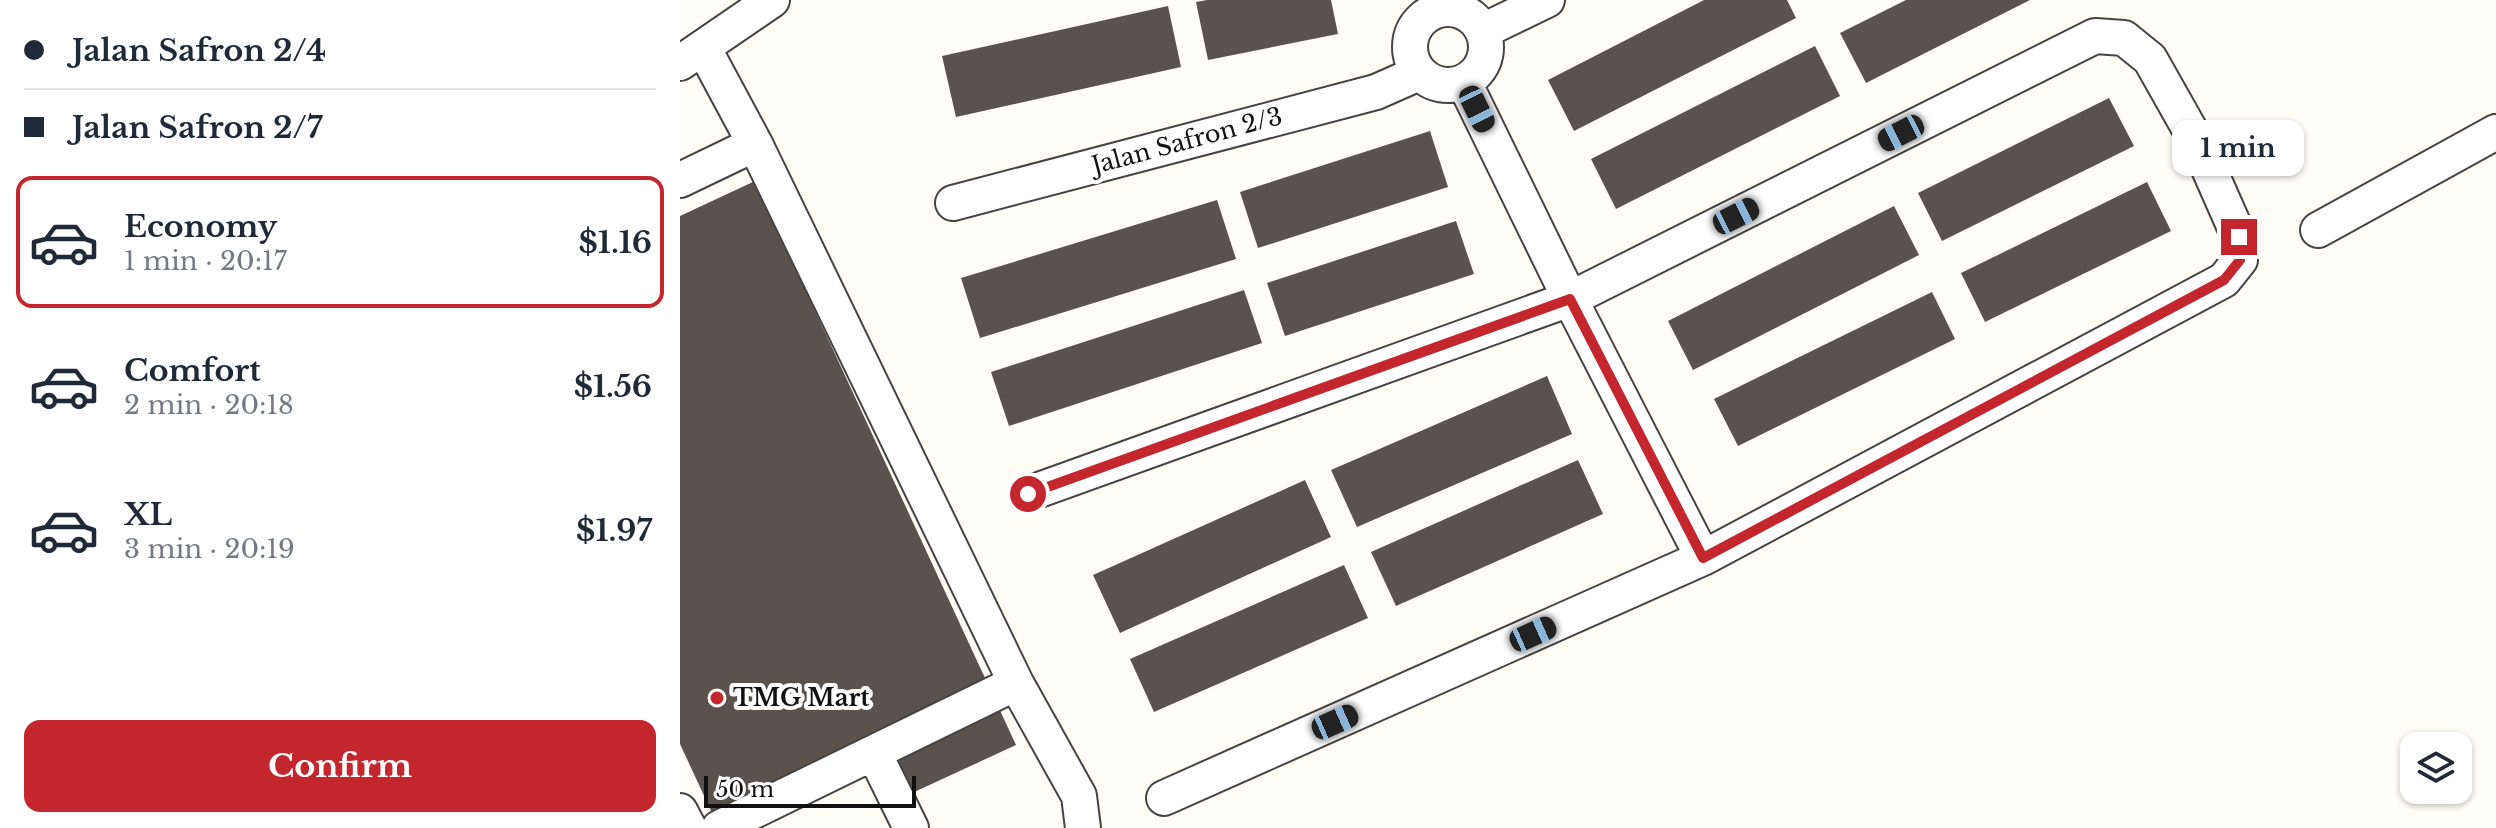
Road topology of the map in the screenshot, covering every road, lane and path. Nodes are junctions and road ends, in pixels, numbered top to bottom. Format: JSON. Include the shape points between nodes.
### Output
{"nodes":[{"id":1,"x":772,"y":0,"type":"edge"},
{"id":2,"x":1547,"y":0,"type":"edge"},
{"id":3,"x":1418,"y":9,"type":"edge"},
{"id":4,"x":1483,"y":31,"type":"junction"},
{"id":5,"x":692,"y":56,"type":"edge"},
{"id":6,"x":1419,"y":73,"type":"junction"},
{"id":7,"x":1464,"y":82,"type":"junction"},
{"id":8,"x":2496,"y":132,"type":"edge"},
{"id":9,"x":755,"y":144,"type":"junction"},
{"id":10,"x":680,"y":180,"type":"edge"},
{"id":11,"x":953,"y":203,"type":"dead end"},
{"id":12,"x":2318,"y":230,"type":"dead end"},
{"id":13,"x":1570,"y":299,"type":"junction"},
{"id":14,"x":1028,"y":494,"type":"dead end"},
{"id":15,"x":1703,"y":558,"type":"junction"},
{"id":16,"x":1016,"y":683,"type":"junction"},
{"id":17,"x":874,"y":753,"type":"junction"},
{"id":18,"x":1164,"y":798,"type":"dead end"},
{"id":19,"x":680,"y":811,"type":"edge"},
{"id":20,"x":689,"y":828,"type":"edge"},
{"id":21,"x":719,"y":828,"type":"edge"},
{"id":22,"x":911,"y":828,"type":"edge"},
{"id":23,"x":1083,"y":828,"type":"edge"}],
"edges":[{"from":1,"to":5,"type":"street"},
{"from":2,"to":4,"type":"street"},
{"from":3,"to":4,"type":"street","via":[[1455,9],[1477,21]]},
{"from":3,"to":6,"type":"street","via":[[1409,51]]},
{"from":4,"to":7,"type":"street","via":[[1481,66]]},
{"from":5,"to":9,"type":"street"},
{"from":6,"to":7,"type":"street","via":[[1440,84]]},
{"from":6,"to":11,"type":"street","name":"Jalan Safron 2/3","via":[[1376,92]]},
{"from":7,"to":13,"type":"street"},
{"from":8,"to":12,"type":"street"},
{"from":9,"to":10,"type":"street"},
{"from":9,"to":16,"type":"street"},
{"from":13,"to":14,"type":"street"},
{"from":13,"to":15,"type":"street"},
{"from":13,"to":15,"type":"street","via":[[2095,36],[2124,38],[2150,59],[2198,144],[2239,237],[2240,260],[2224,280]]},
{"from":15,"to":18,"type":"street"},
{"from":16,"to":17,"type":"street"},
{"from":16,"to":23,"type":"street","via":[[1079,796]]},
{"from":17,"to":21,"type":"street"},
{"from":17,"to":22,"type":"street"},
{"from":19,"to":20,"type":"street"}]}
